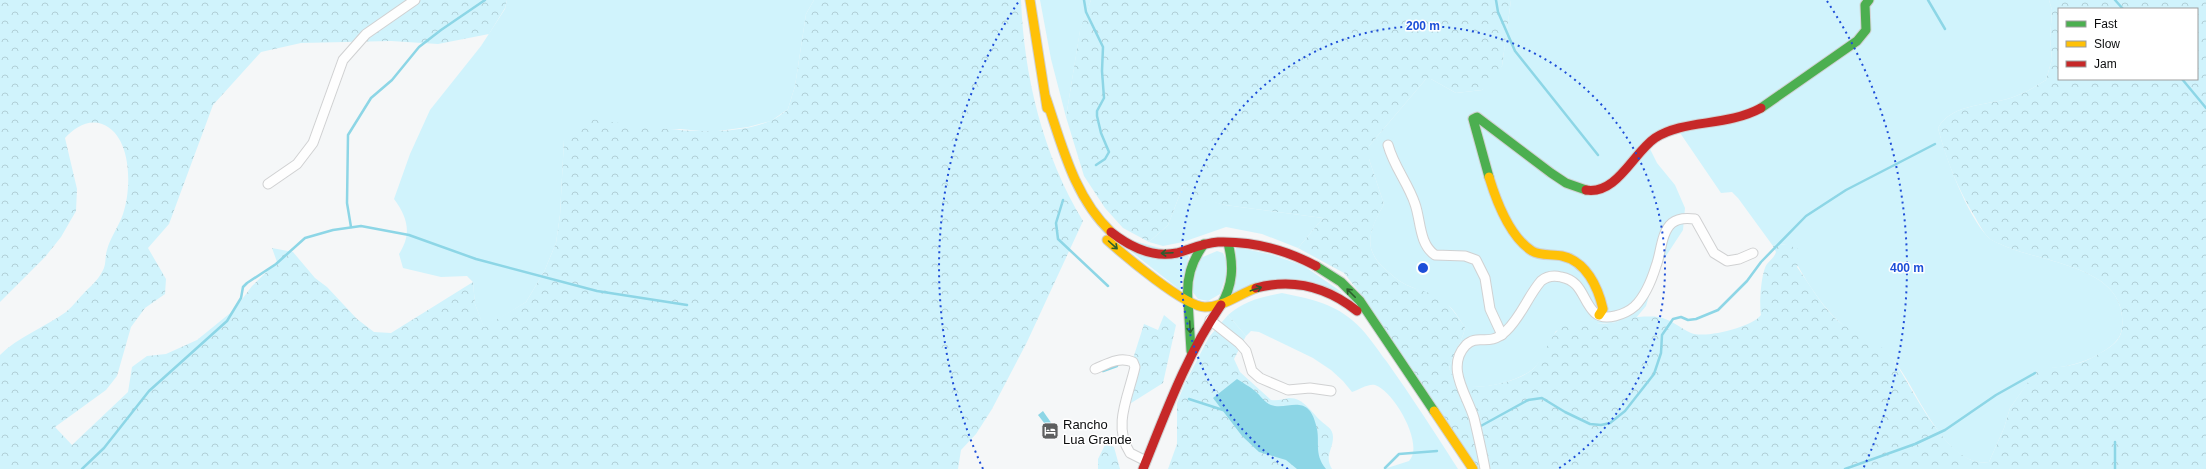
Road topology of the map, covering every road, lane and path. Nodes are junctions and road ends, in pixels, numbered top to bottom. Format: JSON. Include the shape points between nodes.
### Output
{"nodes":[{"id":1,"x":415,"y":0,"type":"edge"},
{"id":2,"x":1030,"y":0,"type":"edge"},
{"id":3,"x":1869,"y":0,"type":"edge"},
{"id":4,"x":1046,"y":98,"type":"junction"},
{"id":5,"x":1388,"y":145,"type":"dead end"},
{"id":6,"x":268,"y":184,"type":"dead end"},
{"id":7,"x":1228,"y":243,"type":"junction"},
{"id":8,"x":1204,"y":244,"type":"junction"},
{"id":9,"x":1753,"y":253,"type":"dead end"},
{"id":10,"x":1188,"y":301,"type":"junction"},
{"id":11,"x":1221,"y":305,"type":"junction"},
{"id":12,"x":1599,"y":315,"type":"junction"},
{"id":13,"x":1210,"y":320,"type":"junction"},
{"id":14,"x":1383,"y":335,"type":"junction"},
{"id":15,"x":1502,"y":335,"type":"junction"},
{"id":16,"x":1191,"y":353,"type":"junction"},
{"id":17,"x":1094,"y":369,"type":"dead end"},
{"id":18,"x":1331,"y":391,"type":"dead end"},
{"id":19,"x":1145,"y":465,"type":"edge"},
{"id":20,"x":1473,"y":469,"type":"edge"},
{"id":21,"x":1485,"y":469,"type":"edge"}],
"edges":[{"from":1,"to":6,"type":"street","via":[[366,34],[343,60],[313,143],[297,164]]},
{"from":2,"to":4,"type":"main road"},
{"from":3,"to":12,"type":"main road","via":[[1865,6],[1866,30],[1855,43],[1837,57],[1753,112],[1730,120],[1672,130],[1654,138],[1609,185],[1599,190],[1590,191],[1564,181],[1547,171],[1482,119],[1473,119],[1495,198],[1501,210],[1533,251],[1574,260],[1583,268],[1602,304],[1603,309]]},
{"from":8,"to":4,"type":"main road","one_way":true,"via":[[1169,254],[1147,252],[1109,230],[1098,218],[1073,175]]},
{"from":4,"to":10,"type":"main road","one_way":true,"via":[[1051,135],[1061,162],[1077,196],[1095,224],[1107,240],[1132,262]]},
{"from":5,"to":15,"type":"street","via":[[1396,170],[1414,203],[1425,244],[1435,255],[1465,256],[1476,260],[1485,278],[1490,309]]},
{"from":7,"to":8,"type":"main road"},
{"from":7,"to":11,"type":"main road","via":[[1234,266],[1227,296]]},
{"from":14,"to":7,"type":"main road","one_way":true,"via":[[1360,301],[1338,279],[1279,250],[1250,244]]},
{"from":8,"to":10,"type":"main road","via":[[1187,273]]},
{"from":9,"to":12,"type":"street","via":[[1727,261],[1714,253],[1695,220],[1677,220],[1667,230],[1656,267],[1643,296],[1634,307],[1613,316]]},
{"from":10,"to":11,"type":"main road","via":[[1196,306],[1208,308]]},
{"from":10,"to":16,"type":"main road","one_way":true},
{"from":11,"to":13,"type":"main road"},
{"from":11,"to":14,"type":"main road","one_way":true,"via":[[1254,289],[1276,283],[1302,284],[1344,300]]},
{"from":12,"to":15,"type":"street","via":[[1573,281],[1563,277],[1547,277],[1536,287]]},
{"from":13,"to":16,"type":"main road"},
{"from":13,"to":18,"type":"street","via":[[1239,342],[1246,351],[1252,371],[1260,378],[1288,390],[1310,388]]},
{"from":14,"to":20,"type":"main road"},
{"from":15,"to":21,"type":"street","via":[[1490,341],[1471,341],[1461,351],[1456,362],[1457,374],[1473,418]]},
{"from":16,"to":19,"type":"main road"},
{"from":17,"to":19,"type":"street","via":[[1126,359],[1135,367],[1121,421],[1122,435],[1130,453]]}]}
